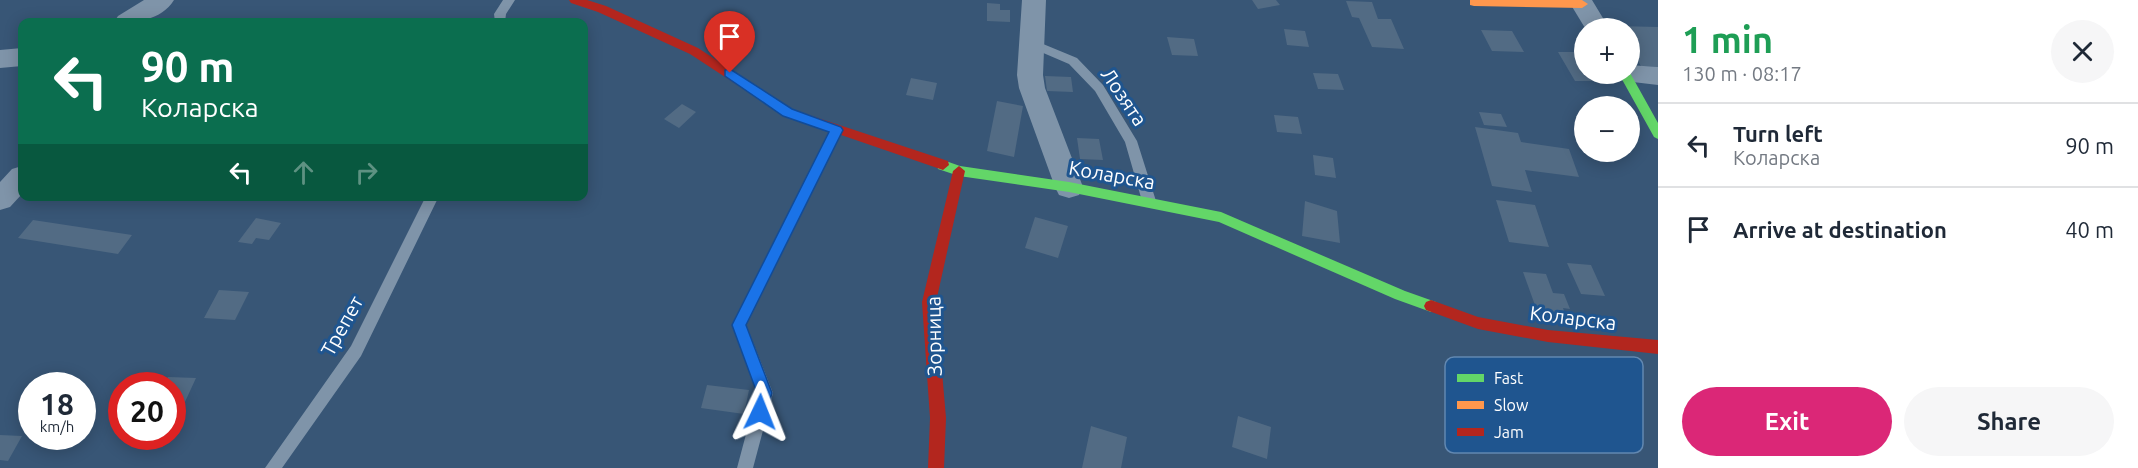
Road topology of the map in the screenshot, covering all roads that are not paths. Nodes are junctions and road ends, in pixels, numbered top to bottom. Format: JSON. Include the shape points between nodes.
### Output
{"nodes":[{"id":1,"x":162,"y":0,"type":"edge"},
{"id":2,"x":176,"y":0,"type":"edge"},
{"id":3,"x":509,"y":0,"type":"edge"},
{"id":4,"x":575,"y":0,"type":"edge"},
{"id":5,"x":1034,"y":0,"type":"edge"},
{"id":6,"x":1474,"y":2,"type":"dead end"},
{"id":7,"x":1581,"y":2,"type":"edge"},
{"id":8,"x":133,"y":18,"type":"edge"},
{"id":9,"x":162,"y":18,"type":"edge"},
{"id":10,"x":500,"y":18,"type":"edge"},
{"id":11,"x":1591,"y":18,"type":"edge"},
{"id":12,"x":1031,"y":43,"type":"junction"},
{"id":13,"x":18,"y":57,"type":"edge"},
{"id":14,"x":0,"y":59,"type":"edge"},
{"id":15,"x":1640,"y":75,"type":"edge"},
{"id":16,"x":1658,"y":76,"type":"edge"},
{"id":17,"x":1630,"y":84,"type":"edge"},
{"id":18,"x":837,"y":130,"type":"junction"},
{"id":19,"x":1658,"y":134,"type":"edge"},
{"id":20,"x":959,"y":171,"type":"junction"},
{"id":21,"x":18,"y":181,"type":"edge"},
{"id":22,"x":1070,"y":187,"type":"junction"},
{"id":23,"x":0,"y":199,"type":"edge"},
{"id":24,"x":431,"y":201,"type":"edge"},
{"id":25,"x":1149,"y":201,"type":"junction"},
{"id":26,"x":1658,"y":347,"type":"edge"},
{"id":27,"x":273,"y":468,"type":"edge"},
{"id":28,"x":746,"y":468,"type":"edge"},
{"id":29,"x":936,"y":468,"type":"edge"}],
"edges":[{"from":1,"to":8,"type":"street"},
{"from":2,"to":9,"type":"street"},
{"from":3,"to":10,"type":"lane"},
{"from":4,"to":18,"type":"street","name":"Коларска","via":[[694,51],[788,112]]},
{"from":5,"to":12,"type":"street"},
{"from":6,"to":7,"type":"street"},
{"from":7,"to":11,"type":"street"},
{"from":12,"to":22,"type":"street","via":[[1032,88]]},
{"from":12,"to":25,"type":"lane","name":"Лозята","via":[[1073,62],[1099,88],[1131,141]]},
{"from":13,"to":14,"type":"street"},
{"from":15,"to":16,"type":"street"},
{"from":17,"to":19,"type":"street"},
{"from":18,"to":20,"type":"street","name":"Коларска"},
{"from":18,"to":28,"type":"lane","via":[[739,325],[765,393]]},
{"from":20,"to":22,"type":"street","name":"Коларска"},
{"from":20,"to":29,"type":"street","name":"Зорница","via":[[929,302],[938,418]]},
{"from":21,"to":23,"type":"street"},
{"from":22,"to":25,"type":"street","name":"Коларска"},
{"from":24,"to":27,"type":"lane","name":"Трепет","via":[[356,351]]},
{"from":25,"to":26,"type":"street","name":"Коларска","via":[[1221,217],[1400,295],[1478,323],[1548,336]]}]}
